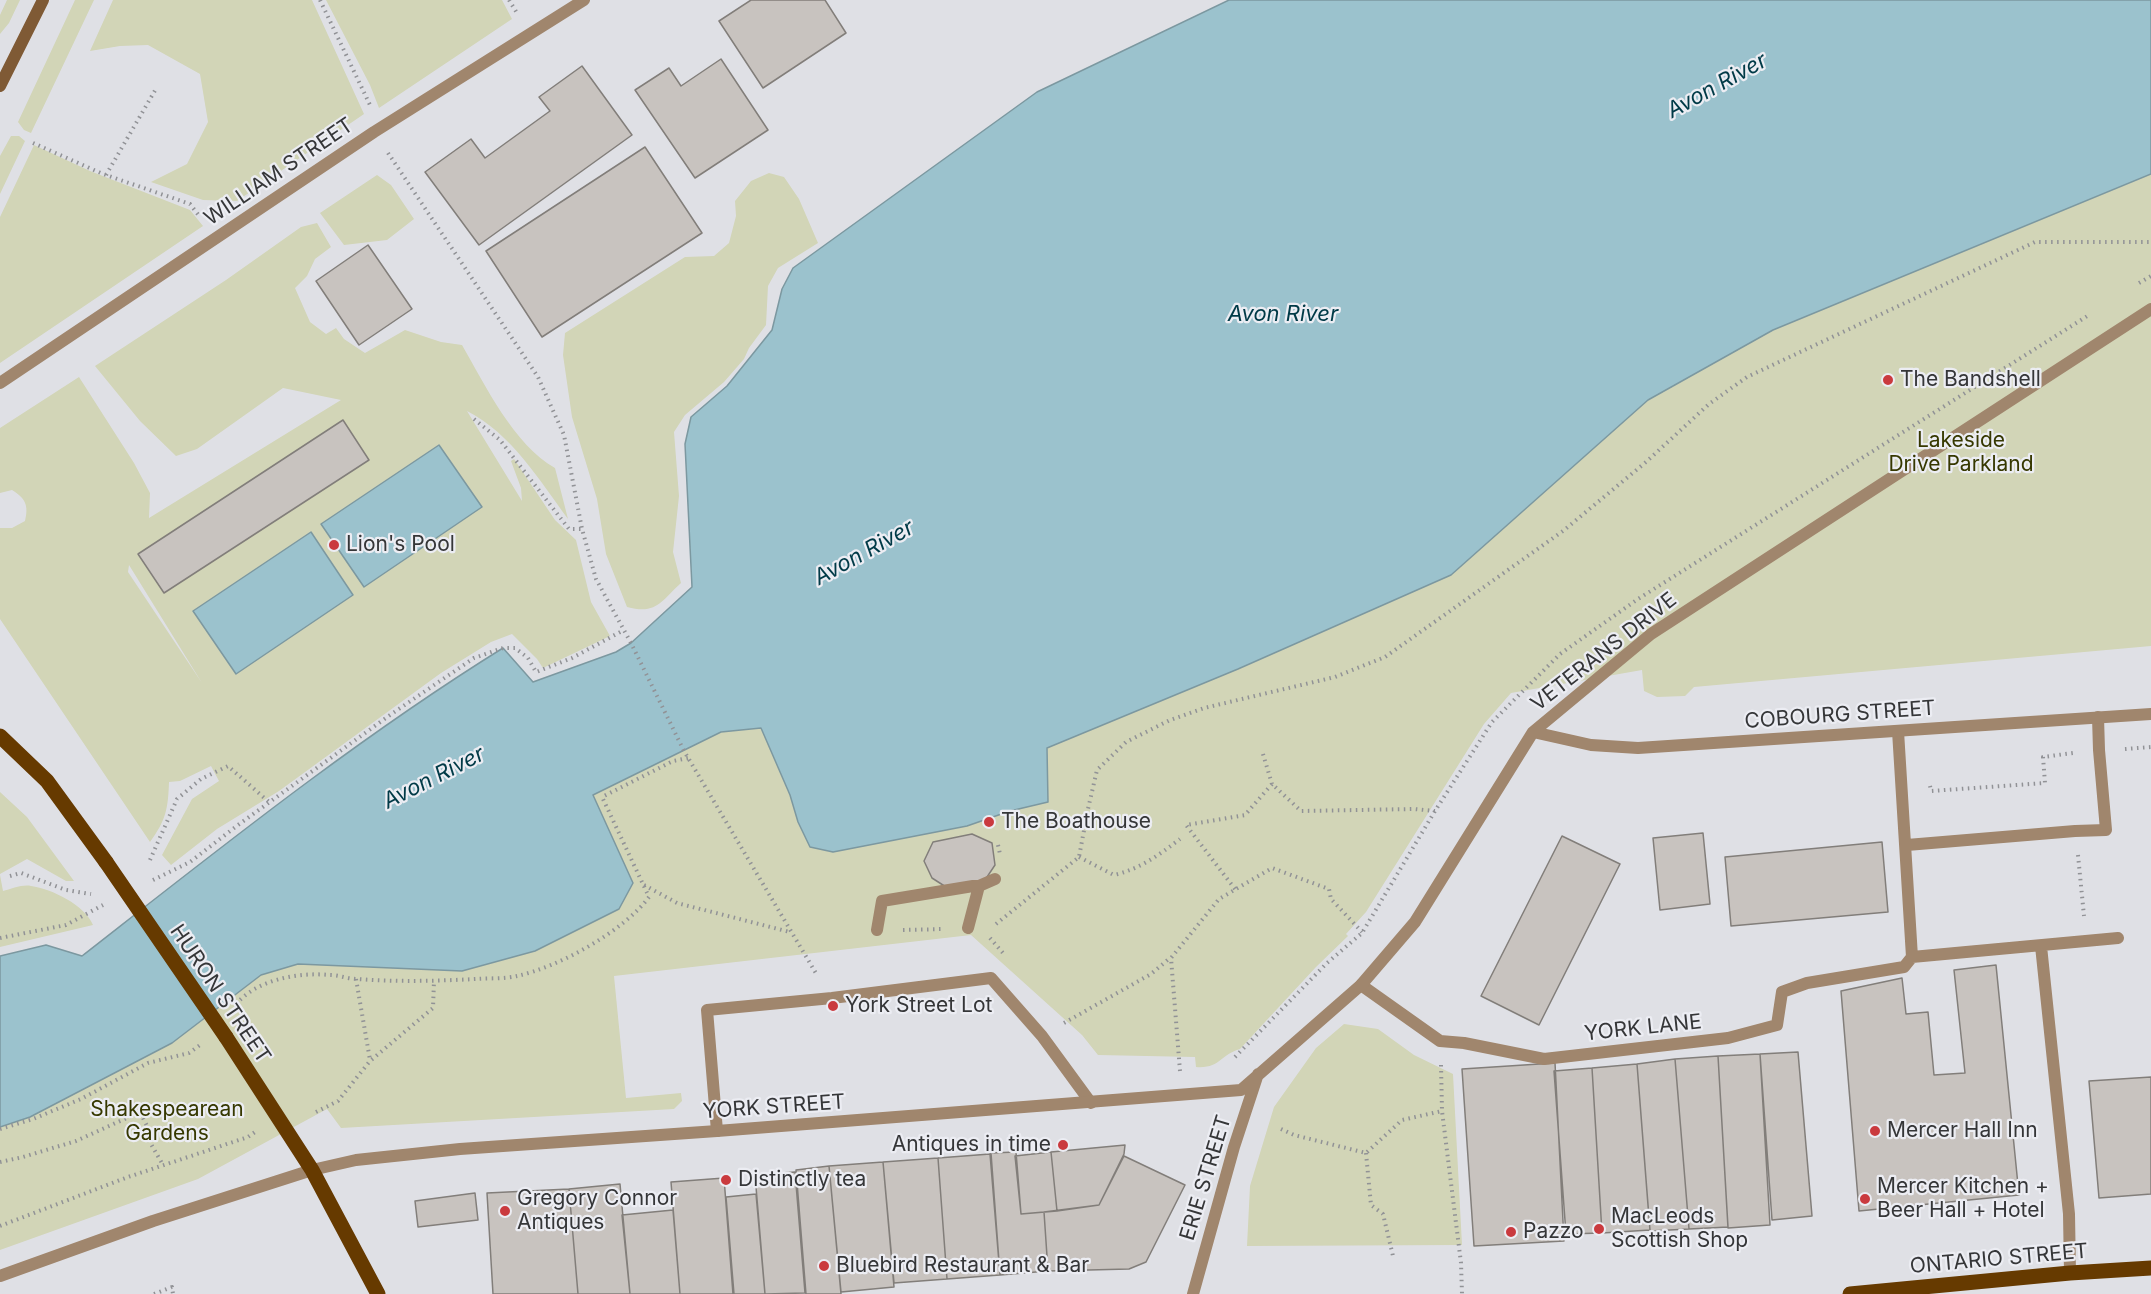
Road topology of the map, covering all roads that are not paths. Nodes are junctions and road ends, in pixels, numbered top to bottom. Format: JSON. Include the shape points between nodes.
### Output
{"nodes":[{"id":1,"x":43,"y":0,"type":"edge"},
{"id":2,"x":585,"y":0,"type":"edge"},
{"id":3,"x":0,"y":86,"type":"edge"},
{"id":4,"x":2151,"y":309,"type":"edge"},
{"id":5,"x":0,"y":383,"type":"edge"},
{"id":6,"x":2151,"y":714,"type":"edge"},
{"id":7,"x":2098,"y":717,"type":"junction"},
{"id":8,"x":1898,"y":730,"type":"junction"},
{"id":9,"x":1533,"y":732,"type":"junction"},
{"id":10,"x":0,"y":736,"type":"edge"},
{"id":11,"x":1907,"y":845,"type":"junction"},
{"id":12,"x":995,"y":879,"type":"dead end"},
{"id":13,"x":979,"y":886,"type":"junction"},
{"id":14,"x":968,"y":928,"type":"road end"},
{"id":15,"x":877,"y":930,"type":"road end"},
{"id":16,"x":2118,"y":938,"type":"dead end"},
{"id":17,"x":2041,"y":946,"type":"junction"},
{"id":18,"x":1912,"y":957,"type":"junction"},
{"id":19,"x":1361,"y":985,"type":"junction"},
{"id":20,"x":1258,"y":1074,"type":"junction"},
{"id":21,"x":1241,"y":1090,"type":"joint"},
{"id":22,"x":1091,"y":1103,"type":"junction"},
{"id":23,"x":717,"y":1131,"type":"junction"},
{"id":24,"x":312,"y":1170,"type":"junction"},
{"id":25,"x":2151,"y":1268,"type":"edge"},
{"id":26,"x":2070,"y":1273,"type":"junction"},
{"id":27,"x":0,"y":1276,"type":"edge"},
{"id":28,"x":378,"y":1294,"type":"edge"},
{"id":29,"x":1193,"y":1294,"type":"edge"},
{"id":30,"x":1850,"y":1294,"type":"edge"}],
"edges":[{"from":1,"to":3,"type":"street"},
{"from":2,"to":5,"type":"street","name":"WILLIAM STREET","via":[[374,132]]},
{"from":4,"to":9,"type":"street","name":"VETERANS DRIVE","via":[[1651,634]]},
{"from":6,"to":7,"type":"street","name":"COBOURG STREET"},
{"from":7,"to":8,"type":"street","name":"COBOURG STREET"},
{"from":7,"to":11,"type":"street","via":[[2106,830]]},
{"from":8,"to":9,"type":"street","name":"COBOURG STREET","via":[[1638,748],[1591,745]]},
{"from":8,"to":11,"type":"street"},
{"from":9,"to":19,"type":"street","name":"VETERANS DRIVE","via":[[1415,922]]},
{"from":10,"to":24,"type":"main road","name":"HURON STREET","bridge":true,"via":[[47,781],[106,862]]},
{"from":11,"to":18,"type":"street"},
{"from":12,"to":13,"type":"street"},
{"from":13,"to":14,"type":"street"},
{"from":13,"to":15,"type":"street","via":[[882,902]]},
{"from":16,"to":17,"type":"street"},
{"from":17,"to":18,"type":"street"},
{"from":17,"to":26,"type":"street","via":[[2069,1214]]},
{"from":18,"to":19,"type":"street","name":"YORK LANE","via":[[1904,967],[1807,983],[1782,992],[1777,1025],[1728,1038],[1544,1059],[1440,1041]]},
{"from":19,"to":20,"type":"street","name":"VETERANS DRIVE"},
{"from":20,"to":21,"type":"street","name":"VETERANS DRIVE"},
{"from":20,"to":29,"type":"street","name":"ERIE STREET"},
{"from":21,"to":22,"type":"street","name":"YORK STREET"},
{"from":22,"to":23,"type":"street","name":"YORK STREET"},
{"from":22,"to":23,"type":"street","via":[[1042,1036],[991,978],[707,1010]]},
{"from":23,"to":24,"type":"street","name":"YORK STREET","via":[[460,1149],[357,1160]]},
{"from":24,"to":27,"type":"street","name":"YORK STREET"},
{"from":24,"to":28,"type":"main road","name":"HURON STREET"},
{"from":25,"to":26,"type":"main road","name":"ONTARIO STREET"},
{"from":26,"to":30,"type":"main road","name":"ONTARIO STREET"}]}
